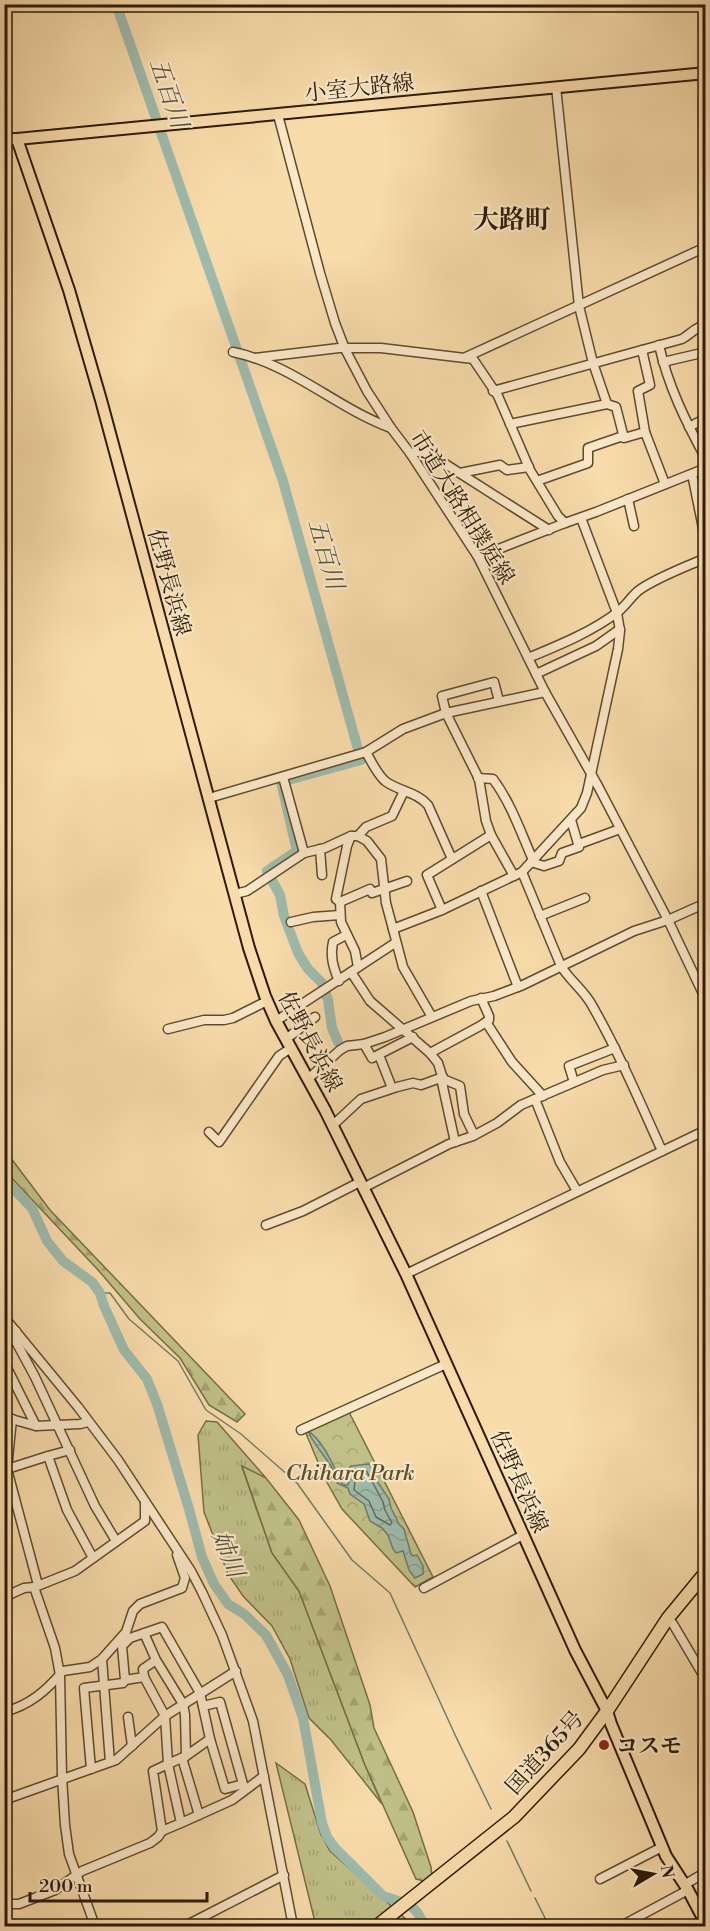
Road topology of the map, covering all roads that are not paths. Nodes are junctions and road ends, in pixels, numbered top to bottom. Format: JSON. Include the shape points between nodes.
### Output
{"nodes":[{"id":1,"x":705,"y":73,"type":"edge"},
{"id":2,"x":556,"y":87,"type":"junction"},
{"id":3,"x":279,"y":115,"type":"junction"},
{"id":4,"x":4,"y":139,"type":"edge"},
{"id":5,"x":17,"y":139,"type":"junction"},
{"id":6,"x":705,"y":247,"type":"edge"},
{"id":7,"x":579,"y":306,"type":"junction"},
{"id":8,"x":705,"y":325,"type":"edge"},
{"id":9,"x":659,"y":345,"type":"junction"},
{"id":10,"x":345,"y":349,"type":"junction"},
{"id":11,"x":642,"y":350,"type":"junction"},
{"id":12,"x":705,"y":352,"type":"edge"},
{"id":13,"x":238,"y":353,"type":"dead end"},
{"id":14,"x":466,"y":357,"type":"junction"},
{"id":15,"x":255,"y":358,"type":"junction"},
{"id":16,"x":663,"y":362,"type":"junction"},
{"id":17,"x":593,"y":363,"type":"junction"},
{"id":18,"x":493,"y":391,"type":"junction"},
{"id":19,"x":607,"y":404,"type":"junction"},
{"id":20,"x":705,"y":418,"type":"edge"},
{"id":21,"x":510,"y":424,"type":"junction"},
{"id":22,"x":689,"y":427,"type":"junction"},
{"id":23,"x":391,"y":428,"type":"junction"},
{"id":24,"x":645,"y":432,"type":"junction"},
{"id":25,"x":623,"y":436,"type":"junction"},
{"id":26,"x":410,"y":453,"type":"junction"},
{"id":27,"x":705,"y":459,"type":"edge"},
{"id":28,"x":529,"y":467,"type":"junction"},
{"id":29,"x":705,"y":468,"type":"edge"},
{"id":30,"x":460,"y":473,"type":"junction"},
{"id":31,"x":692,"y":474,"type":"junction"},
{"id":32,"x":537,"y":481,"type":"junction"},
{"id":33,"x":665,"y":484,"type":"junction"},
{"id":34,"x":628,"y":499,"type":"junction"},
{"id":35,"x":581,"y":518,"type":"junction"},
{"id":36,"x":565,"y":523,"type":"junction"},
{"id":37,"x":634,"y":526,"type":"dead end"},
{"id":38,"x":549,"y":530,"type":"junction"},
{"id":39,"x":705,"y":543,"type":"edge"},
{"id":40,"x":478,"y":557,"type":"junction"},
{"id":41,"x":705,"y":558,"type":"edge"},
{"id":42,"x":617,"y":613,"type":"junction"},
{"id":43,"x":620,"y":629,"type":"junction"},
{"id":44,"x":528,"y":658,"type":"junction"},
{"id":45,"x":537,"y":674,"type":"junction"},
{"id":46,"x":545,"y":692,"type":"junction"},
{"id":47,"x":499,"y":701,"type":"junction"},
{"id":48,"x":446,"y":713,"type":"junction"},
{"id":49,"x":362,"y":753,"type":"junction"},
{"id":50,"x":590,"y":773,"type":"junction"},
{"id":51,"x":283,"y":777,"type":"junction"},
{"id":52,"x":478,"y":778,"type":"junction"},
{"id":53,"x":404,"y":791,"type":"junction"},
{"id":54,"x":209,"y":798,"type":"junction"},
{"id":55,"x":571,"y":820,"type":"junction"},
{"id":56,"x":620,"y":829,"type":"junction"},
{"id":57,"x":491,"y":835,"type":"junction"},
{"id":58,"x":355,"y":836,"type":"junction"},
{"id":59,"x":579,"y":844,"type":"junction"},
{"id":60,"x":320,"y":849,"type":"junction"},
{"id":61,"x":304,"y":853,"type":"junction"},
{"id":62,"x":452,"y":859,"type":"junction"},
{"id":63,"x":532,"y":861,"type":"junction"},
{"id":64,"x":518,"y":874,"type":"junction"},
{"id":65,"x":321,"y":875,"type":"dead end"},
{"id":66,"x":407,"y":881,"type":"dead end"},
{"id":67,"x":385,"y":889,"type":"junction"},
{"id":68,"x":481,"y":891,"type":"junction"},
{"id":69,"x":235,"y":894,"type":"junction"},
{"id":70,"x":585,"y":898,"type":"dead end"},
{"id":71,"x":340,"y":902,"type":"junction"},
{"id":72,"x":705,"y":903,"type":"edge"},
{"id":73,"x":442,"y":910,"type":"junction"},
{"id":74,"x":340,"y":915,"type":"junction"},
{"id":75,"x":540,"y":916,"type":"junction"},
{"id":76,"x":668,"y":920,"type":"junction"},
{"id":77,"x":291,"y":922,"type":"dead end"},
{"id":78,"x":393,"y":929,"type":"junction"},
{"id":79,"x":346,"y":935,"type":"junction"},
{"id":80,"x":395,"y":943,"type":"junction"},
{"id":81,"x":561,"y":966,"type":"junction"},
{"id":82,"x":355,"y":970,"type":"junction"},
{"id":83,"x":339,"y":981,"type":"junction"},
{"id":84,"x":518,"y":987,"type":"junction"},
{"id":85,"x":481,"y":998,"type":"junction"},
{"id":86,"x":705,"y":1000,"type":"edge"},
{"id":87,"x":267,"y":1001,"type":"junction"},
{"id":88,"x":315,"y":1017,"type":"dead end"},
{"id":89,"x":432,"y":1017,"type":"junction"},
{"id":90,"x":276,"y":1021,"type":"junction"},
{"id":91,"x":486,"y":1022,"type":"junction"},
{"id":92,"x":168,"y":1029,"type":"dead end"},
{"id":93,"x":404,"y":1029,"type":"junction"},
{"id":94,"x":413,"y":1037,"type":"junction"},
{"id":95,"x":288,"y":1044,"type":"junction"},
{"id":96,"x":364,"y":1044,"type":"junction"},
{"id":97,"x":615,"y":1048,"type":"junction"},
{"id":98,"x":430,"y":1053,"type":"junction"},
{"id":99,"x":379,"y":1055,"type":"junction"},
{"id":100,"x":624,"y":1065,"type":"junction"},
{"id":101,"x":442,"y":1077,"type":"junction"},
{"id":102,"x":308,"y":1079,"type":"junction"},
{"id":103,"x":574,"y":1082,"type":"junction"},
{"id":104,"x":392,"y":1089,"type":"junction"},
{"id":105,"x":539,"y":1098,"type":"junction"},
{"id":106,"x":332,"y":1126,"type":"junction"},
{"id":107,"x":705,"y":1130,"type":"edge"},
{"id":108,"x":209,"y":1132,"type":"dead end"},
{"id":109,"x":474,"y":1136,"type":"junction"},
{"id":110,"x":455,"y":1142,"type":"junction"},
{"id":111,"x":662,"y":1151,"type":"junction"},
{"id":112,"x":361,"y":1185,"type":"junction"},
{"id":113,"x":577,"y":1191,"type":"junction"},
{"id":114,"x":266,"y":1225,"type":"dead end"},
{"id":115,"x":405,"y":1274,"type":"junction"},
{"id":116,"x":4,"y":1317,"type":"edge"},
{"id":117,"x":16,"y":1331,"type":"junction"},
{"id":118,"x":4,"y":1362,"type":"edge"},
{"id":119,"x":446,"y":1364,"type":"junction"},
{"id":120,"x":8,"y":1418,"type":"edge"},
{"id":121,"x":88,"y":1422,"type":"junction"},
{"id":122,"x":36,"y":1426,"type":"junction"},
{"id":123,"x":59,"y":1426,"type":"junction"},
{"id":124,"x":302,"y":1430,"type":"dead end"},
{"id":125,"x":70,"y":1450,"type":"junction"},
{"id":126,"x":48,"y":1456,"type":"junction"},
{"id":127,"x":6,"y":1469,"type":"edge"},
{"id":128,"x":145,"y":1503,"type":"junction"},
{"id":129,"x":523,"y":1535,"type":"junction"},
{"id":130,"x":116,"y":1541,"type":"junction"},
{"id":131,"x":178,"y":1552,"type":"junction"},
{"id":132,"x":93,"y":1558,"type":"junction"},
{"id":133,"x":705,"y":1572,"type":"edge"},
{"id":134,"x":36,"y":1586,"type":"junction"},
{"id":135,"x":424,"y":1588,"type":"dead end"},
{"id":136,"x":4,"y":1597,"type":"edge"},
{"id":137,"x":668,"y":1618,"type":"junction"},
{"id":138,"x":144,"y":1633,"type":"junction"},
{"id":139,"x":102,"y":1659,"type":"junction"},
{"id":140,"x":156,"y":1660,"type":"junction"},
{"id":141,"x":236,"y":1671,"type":"junction"},
{"id":142,"x":60,"y":1675,"type":"junction"},
{"id":143,"x":144,"y":1677,"type":"junction"},
{"id":144,"x":125,"y":1680,"type":"junction"},
{"id":145,"x":705,"y":1680,"type":"edge"},
{"id":146,"x":104,"y":1684,"type":"junction"},
{"id":147,"x":200,"y":1693,"type":"junction"},
{"id":148,"x":183,"y":1704,"type":"junction"},
{"id":149,"x":203,"y":1706,"type":"junction"},
{"id":150,"x":607,"y":1711,"type":"junction"},
{"id":151,"x":4,"y":1712,"type":"edge"},
{"id":152,"x":165,"y":1716,"type":"junction"},
{"id":153,"x":128,"y":1718,"type":"dead end"},
{"id":154,"x":210,"y":1739,"type":"junction"},
{"id":155,"x":132,"y":1746,"type":"junction"},
{"id":156,"x":184,"y":1757,"type":"junction"},
{"id":157,"x":110,"y":1762,"type":"junction"},
{"id":158,"x":168,"y":1764,"type":"junction"},
{"id":159,"x":92,"y":1769,"type":"junction"},
{"id":160,"x":264,"y":1776,"type":"junction"},
{"id":161,"x":63,"y":1780,"type":"junction"},
{"id":162,"x":4,"y":1800,"type":"edge"},
{"id":163,"x":199,"y":1815,"type":"junction"},
{"id":164,"x":181,"y":1823,"type":"junction"},
{"id":165,"x":162,"y":1831,"type":"junction"},
{"id":166,"x":662,"y":1847,"type":"junction"},
{"id":167,"x":705,"y":1872,"type":"edge"},
{"id":168,"x":77,"y":1875,"type":"junction"},
{"id":169,"x":284,"y":1875,"type":"junction"},
{"id":170,"x":600,"y":1879,"type":"dead end"},
{"id":171,"x":686,"y":1887,"type":"junction"},
{"id":172,"x":4,"y":1904,"type":"edge"},
{"id":173,"x":705,"y":1924,"type":"edge"},
{"id":174,"x":95,"y":1926,"type":"edge"},
{"id":175,"x":185,"y":1926,"type":"edge"},
{"id":176,"x":293,"y":1926,"type":"edge"},
{"id":177,"x":377,"y":1926,"type":"edge"},
{"id":178,"x":621,"y":1926,"type":"edge"}],
"edges":[{"from":1,"to":2,"type":"main road","name":"小室大路線"},
{"from":2,"to":3,"type":"main road","name":"小室大路線"},
{"from":2,"to":7,"type":"street"},
{"from":3,"to":5,"type":"main road","name":"小室大路線"},
{"from":3,"to":10,"type":"street","name":"市道大路相撲庭線","via":[[334,323]]},
{"from":4,"to":5,"type":"main road"},
{"from":5,"to":54,"type":"main road","name":"佐野長浜線","via":[[69,290]]},
{"from":6,"to":7,"type":"street"},
{"from":7,"to":14,"type":"street"},
{"from":7,"to":17,"type":"street"},
{"from":8,"to":9,"type":"street","via":[[682,339]]},
{"from":9,"to":11,"type":"street"},
{"from":9,"to":16,"type":"street"},
{"from":10,"to":14,"type":"street","via":[[381,348]]},
{"from":10,"to":15,"type":"street"},
{"from":10,"to":23,"type":"street","name":"市道大路相撲庭線"},
{"from":11,"to":17,"type":"street"},
{"from":11,"to":24,"type":"street","via":[[650,386],[638,391]]},
{"from":12,"to":16,"type":"street"},
{"from":13,"to":15,"type":"street"},
{"from":14,"to":18,"type":"street","via":[[473,359]]},
{"from":15,"to":23,"type":"street","via":[[285,370]]},
{"from":16,"to":22,"type":"street"},
{"from":17,"to":18,"type":"street"},
{"from":17,"to":19,"type":"street"},
{"from":18,"to":21,"type":"street"},
{"from":19,"to":21,"type":"street"},
{"from":19,"to":25,"type":"street","via":[[616,407]]},
{"from":20,"to":22,"type":"street"},
{"from":21,"to":28,"type":"street"},
{"from":22,"to":27,"type":"street"},
{"from":23,"to":26,"type":"street","name":"市道大路相撲庭線"},
{"from":24,"to":25,"type":"street"},
{"from":24,"to":33,"type":"street"},
{"from":25,"to":32,"type":"street","via":[[588,448],[588,464]]},
{"from":26,"to":30,"type":"street","via":[[425,451]]},
{"from":26,"to":40,"type":"street","name":"市道大路相撲庭線"},
{"from":28,"to":30,"type":"street","via":[[507,470],[500,465]]},
{"from":28,"to":32,"type":"street"},
{"from":29,"to":31,"type":"street"},
{"from":30,"to":38,"type":"street"},
{"from":31,"to":33,"type":"street"},
{"from":31,"to":39,"type":"street"},
{"from":32,"to":36,"type":"street"},
{"from":33,"to":34,"type":"street"},
{"from":34,"to":35,"type":"street"},
{"from":34,"to":37,"type":"street"},
{"from":35,"to":36,"type":"street"},
{"from":35,"to":42,"type":"street"},
{"from":36,"to":38,"type":"street"},
{"from":38,"to":40,"type":"street"},
{"from":40,"to":44,"type":"street","name":"市道大路相撲庭線"},
{"from":41,"to":42,"type":"street","via":[[638,591]]},
{"from":42,"to":43,"type":"street"},
{"from":42,"to":44,"type":"street"},
{"from":43,"to":45,"type":"street","via":[[596,646]]},
{"from":43,"to":50,"type":"street"},
{"from":44,"to":45,"type":"street","name":"市道大路相撲庭線"},
{"from":45,"to":46,"type":"street","name":"市道大路相撲庭線"},
{"from":46,"to":47,"type":"street"},
{"from":46,"to":50,"type":"street","name":"市道大路相撲庭線"},
{"from":47,"to":48,"type":"street"},
{"from":47,"to":48,"type":"street","via":[[494,682],[441,696]]},
{"from":48,"to":49,"type":"street","via":[[403,729]]},
{"from":48,"to":52,"type":"street"},
{"from":49,"to":51,"type":"street"},
{"from":49,"to":53,"type":"street","via":[[387,782]]},
{"from":50,"to":55,"type":"street","via":[[582,808]]},
{"from":50,"to":56,"type":"street","name":"市道大路相撲庭線"},
{"from":51,"to":54,"type":"street"},
{"from":51,"to":61,"type":"street"},
{"from":52,"to":57,"type":"street"},
{"from":52,"to":63,"type":"street","via":[[494,780],[499,787]]},
{"from":53,"to":58,"type":"street","via":[[392,816]]},
{"from":53,"to":62,"type":"street","via":[[428,805]]},
{"from":54,"to":69,"type":"main road","name":"佐野長浜線"},
{"from":55,"to":59,"type":"street"},
{"from":55,"to":63,"type":"street"},
{"from":56,"to":59,"type":"street"},
{"from":56,"to":76,"type":"street","name":"市道大路相撲庭線"},
{"from":57,"to":62,"type":"street"},
{"from":57,"to":64,"type":"street"},
{"from":58,"to":60,"type":"street"},
{"from":58,"to":67,"type":"street","via":[[367,841],[381,859]]},
{"from":58,"to":71,"type":"street","via":[[346,846],[336,899]]},
{"from":59,"to":63,"type":"street","via":[[562,853],[559,861],[543,866]]},
{"from":60,"to":61,"type":"street"},
{"from":60,"to":65,"type":"street"},
{"from":61,"to":69,"type":"street","via":[[247,891]]},
{"from":62,"to":73,"type":"street","via":[[427,875]]},
{"from":63,"to":64,"type":"street"},
{"from":64,"to":68,"type":"street"},
{"from":64,"to":75,"type":"street"},
{"from":66,"to":67,"type":"street"},
{"from":67,"to":71,"type":"street","via":[[372,893],[370,890]]},
{"from":67,"to":78,"type":"street"},
{"from":68,"to":73,"type":"street"},
{"from":68,"to":84,"type":"street"},
{"from":69,"to":87,"type":"main road","name":"佐野長浜線"},
{"from":70,"to":75,"type":"street"},
{"from":71,"to":74,"type":"street"},
{"from":72,"to":76,"type":"street"},
{"from":73,"to":78,"type":"street"},
{"from":74,"to":77,"type":"street"},
{"from":74,"to":79,"type":"street"},
{"from":75,"to":81,"type":"street"},
{"from":76,"to":81,"type":"street","via":[[634,931]]},
{"from":76,"to":86,"type":"street","name":"市道大路相撲庭線"},
{"from":78,"to":80,"type":"street"},
{"from":79,"to":82,"type":"street","via":[[355,951]]},
{"from":79,"to":83,"type":"street","via":[[333,942],[331,954]]},
{"from":80,"to":82,"type":"street"},
{"from":80,"to":89,"type":"street","via":[[403,967]]},
{"from":81,"to":84,"type":"street"},
{"from":81,"to":97,"type":"street","via":[[585,994]]},
{"from":82,"to":83,"type":"street"},
{"from":82,"to":93,"type":"street","via":[[370,1000]]},
{"from":83,"to":90,"type":"street"},
{"from":84,"to":85,"type":"street"},
{"from":85,"to":89,"type":"street"},
{"from":85,"to":91,"type":"street","via":[[489,1016]]},
{"from":87,"to":90,"type":"main road","name":"佐野長浜線"},
{"from":87,"to":92,"type":"street","via":[[233,1018]]},
{"from":88,"to":95,"type":"street"},
{"from":89,"to":93,"type":"street"},
{"from":90,"to":95,"type":"main road","name":"佐野長浜線"},
{"from":91,"to":98,"type":"street"},
{"from":91,"to":105,"type":"street"},
{"from":93,"to":94,"type":"street"},
{"from":93,"to":96,"type":"street"},
{"from":94,"to":98,"type":"street"},
{"from":94,"to":99,"type":"street"},
{"from":95,"to":102,"type":"main road","name":"佐野長浜線"},
{"from":95,"to":108,"type":"street","via":[[219,1142]]},
{"from":96,"to":99,"type":"street","via":[[372,1058]]},
{"from":96,"to":102,"type":"street","via":[[340,1050]]},
{"from":97,"to":100,"type":"street"},
{"from":97,"to":103,"type":"street","via":[[569,1066]]},
{"from":98,"to":101,"type":"street"},
{"from":99,"to":104,"type":"street"},
{"from":100,"to":103,"type":"street"},
{"from":100,"to":111,"type":"street"},
{"from":101,"to":104,"type":"street"},
{"from":101,"to":109,"type":"street","via":[[459,1086],[464,1114]]},
{"from":101,"to":110,"type":"street"},
{"from":102,"to":106,"type":"main road","name":"佐野長浜線"},
{"from":103,"to":105,"type":"street"},
{"from":104,"to":106,"type":"street","via":[[361,1099]]},
{"from":105,"to":109,"type":"street","via":[[521,1105]]},
{"from":105,"to":113,"type":"street","via":[[560,1162]]},
{"from":106,"to":112,"type":"main road","name":"佐野長浜線"},
{"from":107,"to":111,"type":"street"},
{"from":109,"to":110,"type":"street"},
{"from":110,"to":112,"type":"street"},
{"from":111,"to":113,"type":"street"},
{"from":112,"to":114,"type":"street"},
{"from":112,"to":115,"type":"main road","name":"佐野長浜線"},
{"from":113,"to":115,"type":"street"},
{"from":115,"to":119,"type":"main road","name":"佐野長浜線"},
{"from":116,"to":117,"type":"street"},
{"from":117,"to":121,"type":"street"},
{"from":117,"to":123,"type":"street","via":[[14,1338]]},
{"from":118,"to":122,"type":"street"},
{"from":119,"to":124,"type":"street"},
{"from":119,"to":129,"type":"main road","name":"佐野長浜線"},
{"from":120,"to":122,"type":"street"},
{"from":120,"to":127,"type":"street"},
{"from":121,"to":123,"type":"street"},
{"from":121,"to":128,"type":"street"},
{"from":122,"to":123,"type":"street"},
{"from":123,"to":125,"type":"street"},
{"from":125,"to":126,"type":"street"},
{"from":125,"to":130,"type":"street"},
{"from":126,"to":127,"type":"street"},
{"from":126,"to":132,"type":"street","via":[[67,1510]]},
{"from":127,"to":134,"type":"street"},
{"from":128,"to":130,"type":"street","via":[[145,1521]]},
{"from":128,"to":131,"type":"street"},
{"from":129,"to":135,"type":"street"},
{"from":129,"to":150,"type":"main road","name":"佐野長浜線"},
{"from":130,"to":132,"type":"street"},
{"from":131,"to":139,"type":"street","via":[[185,1578],[182,1588],[140,1604],[133,1611],[126,1632]]},
{"from":131,"to":141,"type":"street","via":[[202,1592]]},
{"from":132,"to":134,"type":"street","via":[[75,1571]]},
{"from":133,"to":137,"type":"highway","name":"国道365号"},
{"from":134,"to":136,"type":"street"},
{"from":134,"to":142,"type":"street","via":[[56,1648]]},
{"from":137,"to":145,"type":"street"},
{"from":137,"to":150,"type":"highway","name":"国道365号"},
{"from":138,"to":140,"type":"street"},
{"from":138,"to":144,"type":"street","via":[[122,1646]]},
{"from":138,"to":147,"type":"street","via":[[162,1628]]},
{"from":139,"to":142,"type":"street","via":[[90,1667],[63,1671]]},
{"from":139,"to":146,"type":"street"},
{"from":140,"to":143,"type":"street","via":[[143,1668]]},
{"from":140,"to":148,"type":"street"},
{"from":141,"to":147,"type":"street"},
{"from":141,"to":160,"type":"street","via":[[253,1721]]},
{"from":142,"to":151,"type":"street","via":[[36,1699]]},
{"from":142,"to":161,"type":"street"},
{"from":143,"to":144,"type":"street"},
{"from":143,"to":152,"type":"street"},
{"from":144,"to":146,"type":"street"},
{"from":146,"to":157,"type":"street"},
{"from":146,"to":159,"type":"street","via":[[84,1688]]},
{"from":147,"to":148,"type":"street"},
{"from":147,"to":149,"type":"street"},
{"from":148,"to":152,"type":"street"},
{"from":148,"to":156,"type":"street"},
{"from":149,"to":154,"type":"street"},
{"from":149,"to":154,"type":"street","via":[[220,1702],[243,1785],[225,1789]]},
{"from":150,"to":166,"type":"main road","name":"佐野長浜線"},
{"from":150,"to":177,"type":"highway","name":"国道365号","via":[[579,1749],[513,1817]]},
{"from":152,"to":155,"type":"street"},
{"from":152,"to":158,"type":"street"},
{"from":153,"to":155,"type":"street"},
{"from":154,"to":156,"type":"street"},
{"from":155,"to":157,"type":"street"},
{"from":156,"to":158,"type":"street"},
{"from":156,"to":163,"type":"street"},
{"from":157,"to":159,"type":"street"},
{"from":158,"to":164,"type":"street"},
{"from":158,"to":165,"type":"street","via":[[153,1771]]},
{"from":159,"to":161,"type":"street"},
{"from":160,"to":163,"type":"street","via":[[232,1800]]},
{"from":160,"to":169,"type":"street"},
{"from":161,"to":162,"type":"street"},
{"from":161,"to":168,"type":"street","via":[[68,1844]]},
{"from":163,"to":164,"type":"street"},
{"from":164,"to":165,"type":"street"},
{"from":165,"to":168,"type":"street","via":[[150,1843]]},
{"from":166,"to":170,"type":"street"},
{"from":166,"to":171,"type":"main road","name":"佐野長浜線"},
{"from":167,"to":171,"type":"street"},
{"from":168,"to":172,"type":"street","via":[[55,1890],[19,1904]]},
{"from":168,"to":174,"type":"street"},
{"from":169,"to":175,"type":"street"},
{"from":169,"to":176,"type":"street"},
{"from":171,"to":173,"type":"main road","name":"佐野長浜線"},
{"from":171,"to":178,"type":"street"}]}
